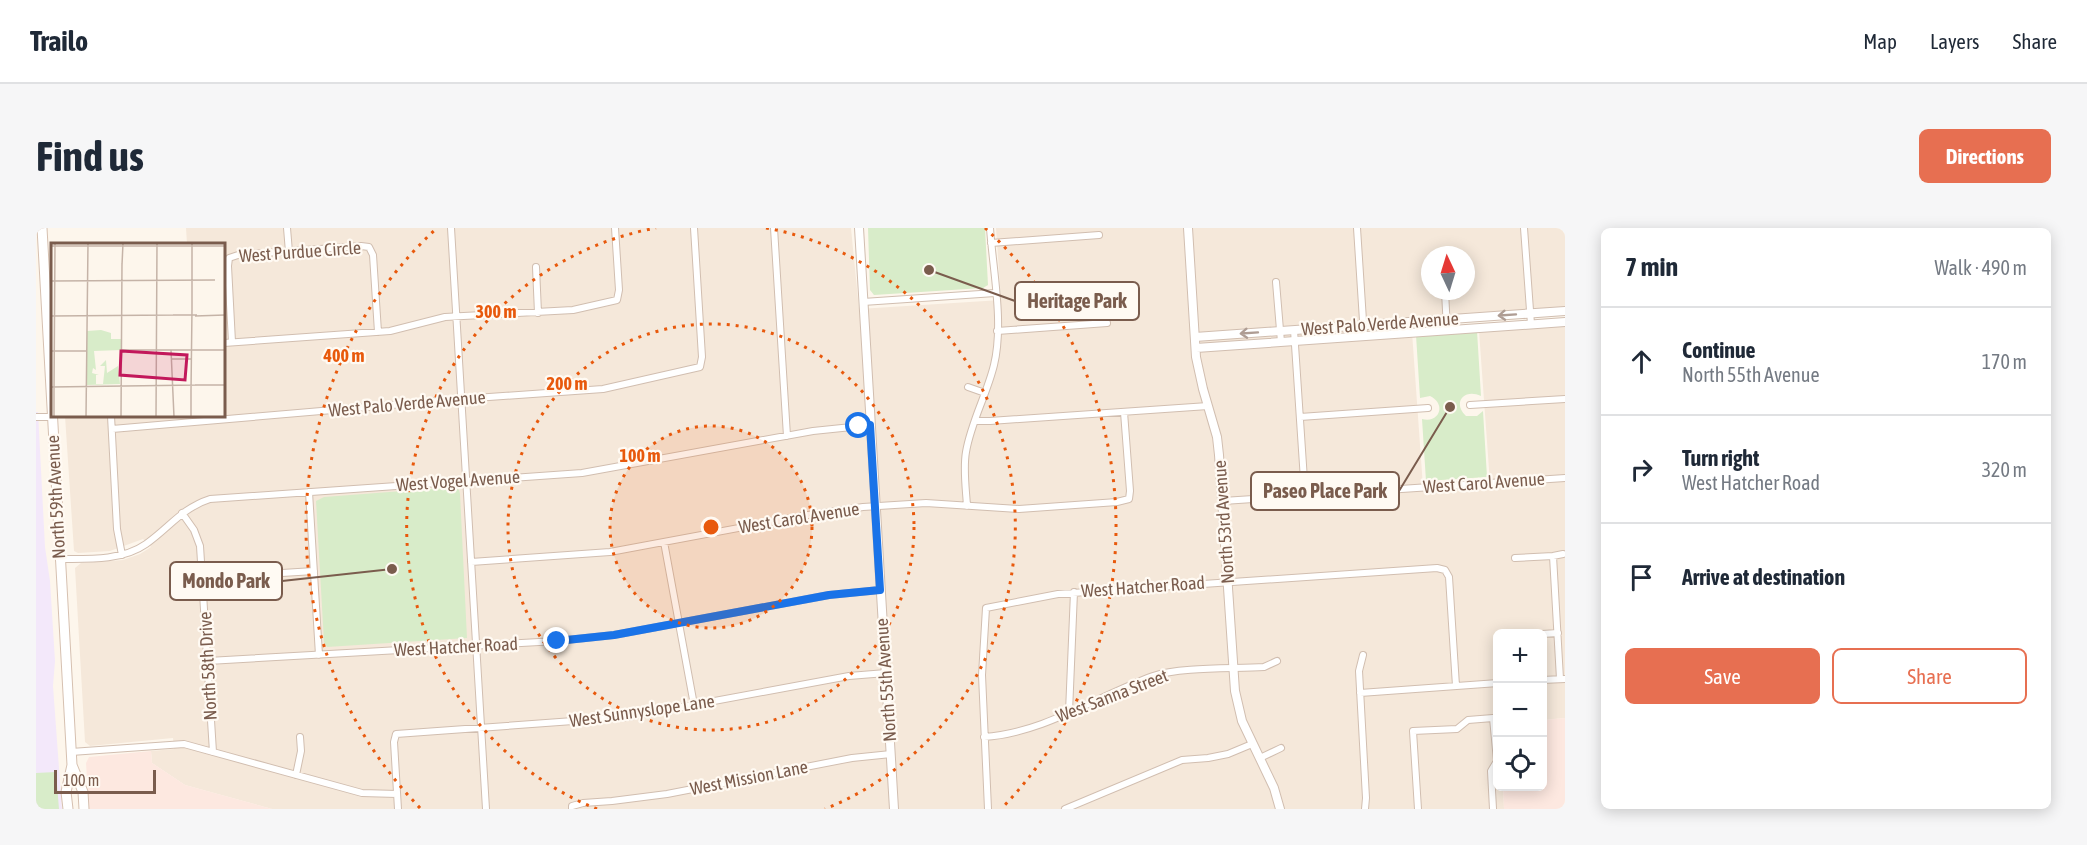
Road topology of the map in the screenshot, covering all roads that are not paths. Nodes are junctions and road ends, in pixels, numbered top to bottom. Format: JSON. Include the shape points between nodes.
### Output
{"nodes":[{"id":1,"x":42,"y":228,"type":"edge"},
{"id":2,"x":287,"y":228,"type":"edge"},
{"id":3,"x":452,"y":228,"type":"edge"},
{"id":4,"x":615,"y":228,"type":"edge"},
{"id":5,"x":694,"y":228,"type":"edge"},
{"id":6,"x":774,"y":228,"type":"edge"},
{"id":7,"x":859,"y":228,"type":"edge"},
{"id":8,"x":990,"y":228,"type":"edge"},
{"id":9,"x":1188,"y":228,"type":"edge"},
{"id":10,"x":1357,"y":228,"type":"edge"},
{"id":11,"x":1524,"y":228,"type":"edge"},
{"id":12,"x":1099,"y":236,"type":"dead end"},
{"id":13,"x":991,"y":243,"type":"junction"},
{"id":14,"x":289,"y":252,"type":"junction"},
{"id":15,"x":536,"y":267,"type":"dead end"},
{"id":16,"x":1276,"y":282,"type":"dead end"},
{"id":17,"x":995,"y":293,"type":"junction"},
{"id":18,"x":1445,"y":300,"type":"edge"},
{"id":19,"x":863,"y":302,"type":"junction"},
{"id":20,"x":1565,"y":311,"type":"edge"},
{"id":21,"x":538,"y":312,"type":"junction"},
{"id":22,"x":1530,"y":314,"type":"junction"},
{"id":23,"x":456,"y":317,"type":"junction"},
{"id":24,"x":1446,"y":319,"type":"junction"},
{"id":25,"x":1565,"y":322,"type":"edge"},
{"id":26,"x":1107,"y":323,"type":"dead end"},
{"id":27,"x":1531,"y":324,"type":"junction"},
{"id":28,"x":1363,"y":325,"type":"junction"},
{"id":29,"x":1294,"y":330,"type":"junction"},
{"id":30,"x":1447,"y":330,"type":"junction"},
{"id":31,"x":997,"y":331,"type":"junction"},
{"id":32,"x":1280,"y":331,"type":"junction"},
{"id":33,"x":378,"y":332,"type":"junction"},
{"id":34,"x":1364,"y":336,"type":"junction"},
{"id":35,"x":1195,"y":337,"type":"junction"},
{"id":36,"x":1295,"y":341,"type":"junction"},
{"id":37,"x":232,"y":342,"type":"junction"},
{"id":38,"x":1281,"y":342,"type":"junction"},
{"id":39,"x":225,"y":343,"type":"edge"},
{"id":40,"x":1196,"y":348,"type":"junction"},
{"id":41,"x":968,"y":387,"type":"dead end"},
{"id":42,"x":984,"y":393,"type":"junction"},
{"id":43,"x":51,"y":398,"type":"edge"},
{"id":44,"x":461,"y":399,"type":"junction"},
{"id":45,"x":1565,"y":399,"type":"edge"},
{"id":46,"x":1470,"y":405,"type":"dead end"},
{"id":47,"x":1208,"y":406,"type":"junction"},
{"id":48,"x":1428,"y":408,"type":"dead end"},
{"id":49,"x":1124,"y":412,"type":"junction"},
{"id":50,"x":225,"y":416,"type":"edge"},
{"id":51,"x":36,"y":417,"type":"edge"},
{"id":52,"x":52,"y":417,"type":"edge"},
{"id":53,"x":111,"y":417,"type":"edge"},
{"id":54,"x":218,"y":417,"type":"edge"},
{"id":55,"x":1300,"y":417,"type":"junction"},
{"id":56,"x":191,"y":419,"type":"edge"},
{"id":57,"x":975,"y":421,"type":"junction"},
{"id":58,"x":870,"y":425,"type":"junction"},
{"id":59,"x":111,"y":429,"type":"junction"},
{"id":60,"x":787,"y":436,"type":"junction"},
{"id":61,"x":1565,"y":478,"type":"edge"},
{"id":62,"x":466,"y":480,"type":"junction"},
{"id":63,"x":309,"y":492,"type":"junction"},
{"id":64,"x":1305,"y":495,"type":"junction"},
{"id":65,"x":1223,"y":501,"type":"junction"},
{"id":66,"x":876,"y":506,"type":"junction"},
{"id":67,"x":967,"y":506,"type":"junction"},
{"id":68,"x":182,"y":513,"type":"junction"},
{"id":69,"x":664,"y":542,"type":"junction"},
{"id":70,"x":1563,"y":554,"type":"dead end"},
{"id":71,"x":122,"y":555,"type":"junction"},
{"id":72,"x":1553,"y":556,"type":"junction"},
{"id":73,"x":1515,"y":558,"type":"dead end"},
{"id":74,"x":59,"y":559,"type":"junction"},
{"id":75,"x":471,"y":562,"type":"junction"},
{"id":76,"x":314,"y":571,"type":"junction"},
{"id":77,"x":203,"y":578,"type":"junction"},
{"id":78,"x":1228,"y":582,"type":"junction"},
{"id":79,"x":880,"y":590,"type":"junction"},
{"id":80,"x":1074,"y":592,"type":"junction"},
{"id":81,"x":679,"y":623,"type":"junction"},
{"id":82,"x":1558,"y":633,"type":"junction"},
{"id":83,"x":1547,"y":634,"type":"edge"},
{"id":84,"x":476,"y":645,"type":"junction"},
{"id":85,"x":1363,"y":654,"type":"dead end"},
{"id":86,"x":319,"y":655,"type":"junction"},
{"id":87,"x":208,"y":661,"type":"junction"},
{"id":88,"x":1277,"y":661,"type":"dead end"},
{"id":89,"x":1233,"y":669,"type":"junction"},
{"id":90,"x":886,"y":673,"type":"junction"},
{"id":91,"x":1563,"y":679,"type":"edge"},
{"id":92,"x":1547,"y":680,"type":"edge"},
{"id":93,"x":1493,"y":683,"type":"edge"},
{"id":94,"x":1456,"y":686,"type":"junction"},
{"id":95,"x":1360,"y":693,"type":"junction"},
{"id":96,"x":694,"y":705,"type":"junction"},
{"id":97,"x":1069,"y":712,"type":"junction"},
{"id":98,"x":481,"y":728,"type":"junction"},
{"id":99,"x":300,"y":737,"type":"dead end"},
{"id":100,"x":984,"y":737,"type":"junction"},
{"id":101,"x":1252,"y":744,"type":"junction"},
{"id":102,"x":1281,"y":748,"type":"dead end"},
{"id":103,"x":71,"y":752,"type":"junction"},
{"id":104,"x":213,"y":752,"type":"junction"},
{"id":105,"x":891,"y":754,"type":"junction"},
{"id":106,"x":1260,"y":758,"type":"junction"},
{"id":107,"x":72,"y":765,"type":"junction"},
{"id":108,"x":296,"y":775,"type":"junction"},
{"id":109,"x":398,"y":795,"type":"junction"},
{"id":110,"x":572,"y":807,"type":"edge"},
{"id":111,"x":68,"y":809,"type":"edge"},
{"id":112,"x":84,"y":809,"type":"edge"},
{"id":113,"x":398,"y":809,"type":"edge"},
{"id":114,"x":486,"y":809,"type":"edge"},
{"id":115,"x":894,"y":809,"type":"edge"},
{"id":116,"x":988,"y":809,"type":"edge"},
{"id":117,"x":1065,"y":809,"type":"edge"},
{"id":118,"x":1280,"y":809,"type":"edge"},
{"id":119,"x":1365,"y":809,"type":"edge"},
{"id":120,"x":1418,"y":809,"type":"edge"},
{"id":121,"x":1493,"y":809,"type":"edge"}],
"edges":[{"from":1,"to":43,"type":"main road","name":"North 59th Avenue"},
{"from":2,"to":14,"type":"street"},
{"from":3,"to":23,"type":"street"},
{"from":4,"to":21,"type":"street","via":[[617,300],[573,310]]},
{"from":5,"to":44,"type":"street","name":"West Palo Verde Avenue","via":[[700,367],[603,389]]},
{"from":6,"to":60,"type":"street"},
{"from":7,"to":19,"type":"street","name":"North 55th Avenue"},
{"from":8,"to":13,"type":"street"},
{"from":9,"to":35,"type":"street","name":"North 53rd Avenue"},
{"from":10,"to":28,"type":"street"},
{"from":11,"to":22,"type":"street"},
{"from":12,"to":13,"type":"street"},
{"from":13,"to":17,"type":"street"},
{"from":14,"to":33,"type":"street","name":"West Purdue Circle","via":[[369,247],[373,255]]},
{"from":14,"to":37,"type":"street","name":"West Purdue Circle","via":[[229,258]]},
{"from":15,"to":21,"type":"street"},
{"from":16,"to":32,"type":"street"},
{"from":17,"to":19,"type":"street"},
{"from":17,"to":31,"type":"street"},
{"from":18,"to":24,"type":"street"},
{"from":19,"to":58,"type":"street","name":"North 55th Avenue"},
{"from":20,"to":22,"type":"street","name":"West Palo Verde Avenue"},
{"from":21,"to":23,"type":"street"},
{"from":22,"to":24,"type":"street","name":"West Palo Verde Avenue","one_way":true},
{"from":22,"to":27,"type":"street"},
{"from":23,"to":33,"type":"street"},
{"from":23,"to":44,"type":"street"},
{"from":24,"to":28,"type":"street","name":"West Palo Verde Avenue"},
{"from":24,"to":30,"type":"street"},
{"from":25,"to":27,"type":"street","name":"West Palo Verde Avenue"},
{"from":26,"to":31,"type":"street"},
{"from":27,"to":30,"type":"street","name":"West Palo Verde Avenue"},
{"from":28,"to":29,"type":"street","name":"West Palo Verde Avenue"},
{"from":28,"to":34,"type":"street"},
{"from":29,"to":32,"type":"street","name":"West Palo Verde Avenue"},
{"from":29,"to":36,"type":"street"},
{"from":30,"to":34,"type":"street","name":"West Palo Verde Avenue"},
{"from":31,"to":42,"type":"street","via":[[994,365]]},
{"from":32,"to":35,"type":"street","name":"West Palo Verde Avenue","one_way":true},
{"from":32,"to":38,"type":"street"},
{"from":33,"to":37,"type":"street"},
{"from":34,"to":36,"type":"street","name":"West Palo Verde Avenue"},
{"from":35,"to":40,"type":"street","name":"North 53rd Avenue"},
{"from":36,"to":38,"type":"street","name":"West Palo Verde Avenue"},
{"from":36,"to":55,"type":"street"},
{"from":37,"to":39,"type":"street"},
{"from":38,"to":40,"type":"street","name":"West Palo Verde Avenue"},
{"from":40,"to":47,"type":"street","name":"North 53rd Avenue"},
{"from":41,"to":42,"type":"street"},
{"from":42,"to":57,"type":"street"},
{"from":44,"to":50,"type":"street","name":"West Palo Verde Avenue"},
{"from":44,"to":62,"type":"street"},
{"from":45,"to":46,"type":"street"},
{"from":47,"to":49,"type":"street"},
{"from":47,"to":65,"type":"street","name":"North 53rd Avenue","via":[[1217,437]]},
{"from":48,"to":55,"type":"street"},
{"from":49,"to":57,"type":"street"},
{"from":49,"to":67,"type":"street","name":"West Carol Avenue","via":[[1129,500],[1019,509]]},
{"from":51,"to":52,"type":"street"},
{"from":52,"to":74,"type":"main road","name":"North 59th Avenue"},
{"from":53,"to":59,"type":"street"},
{"from":54,"to":56,"type":"street","name":"West Palo Verde Avenue"},
{"from":55,"to":64,"type":"street"},
{"from":56,"to":59,"type":"street","name":"West Palo Verde Avenue"},
{"from":57,"to":67,"type":"street","via":[[965,455]]},
{"from":58,"to":60,"type":"street","name":"West Vogel Avenue"},
{"from":58,"to":66,"type":"street","name":"North 55th Avenue"},
{"from":59,"to":71,"type":"street"},
{"from":60,"to":62,"type":"street","name":"West Vogel Avenue","via":[[582,473]]},
{"from":61,"to":64,"type":"street","name":"West Carol Avenue"},
{"from":62,"to":63,"type":"street","name":"West Vogel Avenue"},
{"from":62,"to":75,"type":"street"},
{"from":63,"to":68,"type":"street","name":"West Vogel Avenue","via":[[210,499]]},
{"from":63,"to":76,"type":"street"},
{"from":64,"to":65,"type":"street","name":"West Carol Avenue"},
{"from":65,"to":78,"type":"street","name":"North 53rd Avenue"},
{"from":66,"to":67,"type":"street","name":"West Carol Avenue"},
{"from":66,"to":69,"type":"street","name":"West Carol Avenue"},
{"from":66,"to":79,"type":"street","name":"North 55th Avenue"},
{"from":68,"to":71,"type":"street","name":"West Vogel Avenue","via":[[146,544]]},
{"from":68,"to":77,"type":"street","name":"North 58th Drive","via":[[200,546]]},
{"from":69,"to":75,"type":"street","name":"West Carol Avenue","via":[[592,554]]},
{"from":69,"to":81,"type":"street"},
{"from":70,"to":72,"type":"street"},
{"from":71,"to":74,"type":"street","name":"West Vogel Avenue"},
{"from":72,"to":73,"type":"street"},
{"from":72,"to":82,"type":"street"},
{"from":74,"to":103,"type":"main road","name":"North 59th Avenue"},
{"from":75,"to":84,"type":"street"},
{"from":76,"to":77,"type":"street"},
{"from":76,"to":86,"type":"street"},
{"from":77,"to":87,"type":"street","name":"North 58th Drive"},
{"from":78,"to":80,"type":"street","name":"West Hatcher Road"},
{"from":78,"to":89,"type":"street","name":"North 53rd Avenue"},
{"from":78,"to":94,"type":"street","name":"West Hatcher Road","via":[[1445,570],[1449,577]]},
{"from":79,"to":81,"type":"street","name":"West Hatcher Road","via":[[829,595]]},
{"from":79,"to":90,"type":"street","name":"North 55th Avenue"},
{"from":80,"to":97,"type":"street"},
{"from":80,"to":100,"type":"street","name":"West Hatcher Road","via":[[986,608]]},
{"from":81,"to":84,"type":"street","name":"West Hatcher Road","via":[[614,635]]},
{"from":81,"to":96,"type":"street"},
{"from":82,"to":83,"type":"street"},
{"from":82,"to":91,"type":"street"},
{"from":84,"to":86,"type":"street","name":"West Hatcher Road"},
{"from":84,"to":98,"type":"street"},
{"from":85,"to":95,"type":"street"},
{"from":86,"to":87,"type":"street","name":"West Hatcher Road"},
{"from":87,"to":104,"type":"street","name":"North 58th Drive"},
{"from":88,"to":89,"type":"street","name":"West Sanna Street","via":[[1264,667]]},
{"from":89,"to":97,"type":"street","name":"West Sanna Street","via":[[1166,673]]},
{"from":89,"to":101,"type":"street","name":"North 53rd Avenue","via":[[1237,705]]},
{"from":90,"to":96,"type":"street","name":"West Sunnyslope Lane","via":[[849,676]]},
{"from":90,"to":105,"type":"street","name":"North 55th Avenue"},
{"from":91,"to":92,"type":"street"},
{"from":93,"to":94,"type":"street"},
{"from":94,"to":95,"type":"street"},
{"from":95,"to":119,"type":"street"},
{"from":96,"to":98,"type":"street","name":"West Sunnyslope Lane","via":[[602,720]]},
{"from":97,"to":100,"type":"street","name":"West Sanna Street","via":[[1012,734]]},
{"from":98,"to":109,"type":"street","name":"West Sunnyslope Lane","via":[[396,734]]},
{"from":98,"to":114,"type":"street"},
{"from":99,"to":108,"type":"street"},
{"from":100,"to":116,"type":"street"},
{"from":101,"to":106,"type":"street","name":"North 53rd Avenue"},
{"from":101,"to":117,"type":"street","via":[[1228,754],[1182,760]]},
{"from":102,"to":106,"type":"street"},
{"from":103,"to":104,"type":"street","via":[[177,744]]},
{"from":103,"to":107,"type":"main road","name":"North 59th Avenue"},
{"from":104,"to":108,"type":"street"},
{"from":105,"to":110,"type":"street","name":"West Mission Lane"},
{"from":105,"to":115,"type":"street","name":"North 55th Avenue"},
{"from":106,"to":118,"type":"street","name":"North 53rd Avenue"},
{"from":107,"to":111,"type":"main road","name":"North 59th Avenue","via":[[66,792]]},
{"from":107,"to":112,"type":"main road","name":"North 59th Avenue","via":[[83,792]]},
{"from":108,"to":109,"type":"street","via":[[362,793]]},
{"from":109,"to":113,"type":"street"},
{"from":120,"to":121,"type":"street","via":[[1413,731],[1457,729],[1468,720],[1493,718],[1497,761],[1491,771]]}]}
